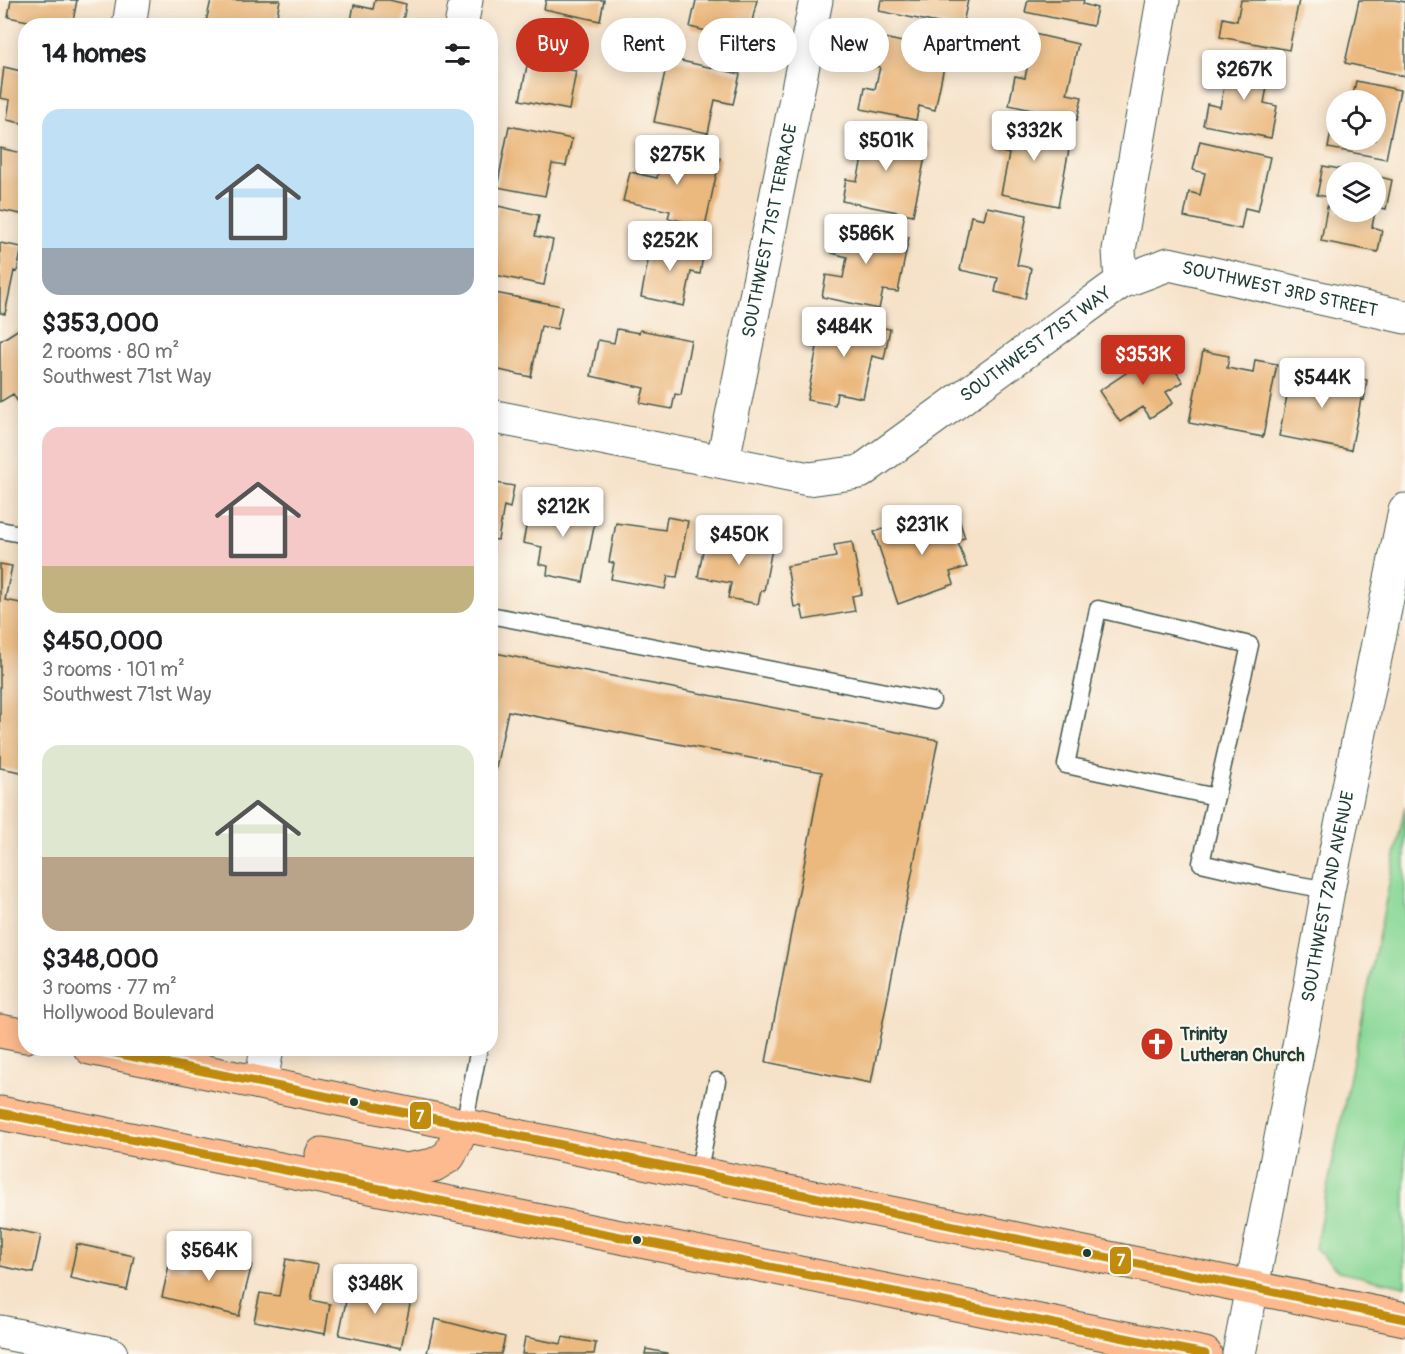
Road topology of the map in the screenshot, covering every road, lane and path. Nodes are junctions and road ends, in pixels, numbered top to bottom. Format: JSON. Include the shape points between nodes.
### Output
{"nodes":[{"id":1,"x":134,"y":0,"type":"edge"},
{"id":2,"x":466,"y":0,"type":"edge"},
{"id":3,"x":816,"y":0,"type":"edge"},
{"id":4,"x":1163,"y":0,"type":"edge"},
{"id":5,"x":131,"y":18,"type":"edge"},
{"id":6,"x":463,"y":18,"type":"edge"},
{"id":7,"x":1121,"y":282,"type":"junction"},
{"id":8,"x":1405,"y":317,"type":"edge"},
{"id":9,"x":498,"y":418,"type":"edge"},
{"id":10,"x":723,"y":460,"type":"junction"},
{"id":11,"x":1405,"y":510,"type":"edge"},
{"id":12,"x":0,"y":530,"type":"edge"},
{"id":13,"x":18,"y":533,"type":"edge"},
{"id":14,"x":498,"y":617,"type":"edge"},
{"id":15,"x":932,"y":701,"type":"dead end"},
{"id":16,"x":1216,"y":797,"type":"junction"},
{"id":17,"x":1328,"y":890,"type":"junction"},
{"id":18,"x":0,"y":1031,"type":"edge"},
{"id":19,"x":18,"y":1034,"type":"edge"},
{"id":20,"x":129,"y":1056,"type":"edge"},
{"id":21,"x":266,"y":1056,"type":"edge"},
{"id":22,"x":477,"y":1056,"type":"edge"},
{"id":23,"x":717,"y":1081,"type":"dead end"},
{"id":24,"x":261,"y":1083,"type":"junction"},
{"id":25,"x":0,"y":1113,"type":"edge"},
{"id":26,"x":464,"y":1125,"type":"junction"},
{"id":27,"x":182,"y":1149,"type":"junction"},
{"id":28,"x":699,"y":1174,"type":"junction"},
{"id":29,"x":1251,"y":1288,"type":"junction"},
{"id":30,"x":1405,"y":1319,"type":"edge"},
{"id":31,"x":0,"y":1332,"type":"edge"},
{"id":32,"x":111,"y":1354,"type":"edge"},
{"id":33,"x":1205,"y":1354,"type":"edge"},
{"id":34,"x":1239,"y":1354,"type":"edge"}],
"edges":[{"from":1,"to":5,"type":"street"},
{"from":2,"to":6,"type":"street"},
{"from":3,"to":10,"type":"street","name":"SOUTHWEST 71ST TERRACE"},
{"from":4,"to":7,"type":"street","name":"SOUTHWEST 71ST WAY","via":[[1119,250]]},
{"from":7,"to":8,"type":"street","name":"SOUTHWEST 3RD STREET","via":[[1169,264]]},
{"from":7,"to":10,"type":"street","name":"SOUTHWEST 71ST WAY","via":[[860,472],[809,479]]},
{"from":9,"to":10,"type":"street","name":"SOUTHWEST 71ST WAY"},
{"from":11,"to":17,"type":"street","name":"SOUTHWEST 72ND AVENUE"},
{"from":12,"to":13,"type":"lane"},
{"from":14,"to":15,"type":"lane"},
{"from":16,"to":16,"type":"lane","via":[[1250,645],[1098,609],[1066,765]]},
{"from":16,"to":17,"type":"lane","via":[[1200,863]]},
{"from":17,"to":29,"type":"street","name":"SOUTHWEST 72ND AVENUE"},
{"from":18,"to":19,"type":"highway"},
{"from":20,"to":24,"type":"highway"},
{"from":21,"to":24,"type":"street"},
{"from":22,"to":26,"type":"lane"},
{"from":23,"to":28,"type":"lane"},
{"from":24,"to":26,"type":"highway"},
{"from":25,"to":27,"type":"highway"},
{"from":26,"to":27,"type":"highway","via":[[449,1156],[434,1165],[406,1170],[200,1129]]},
{"from":26,"to":28,"type":"highway"},
{"from":27,"to":33,"type":"highway"},
{"from":28,"to":29,"type":"highway"},
{"from":29,"to":30,"type":"highway"},
{"from":29,"to":34,"type":"street","name":"SOUTHWEST 72ND AVENUE"},
{"from":31,"to":32,"type":"street"}]}
